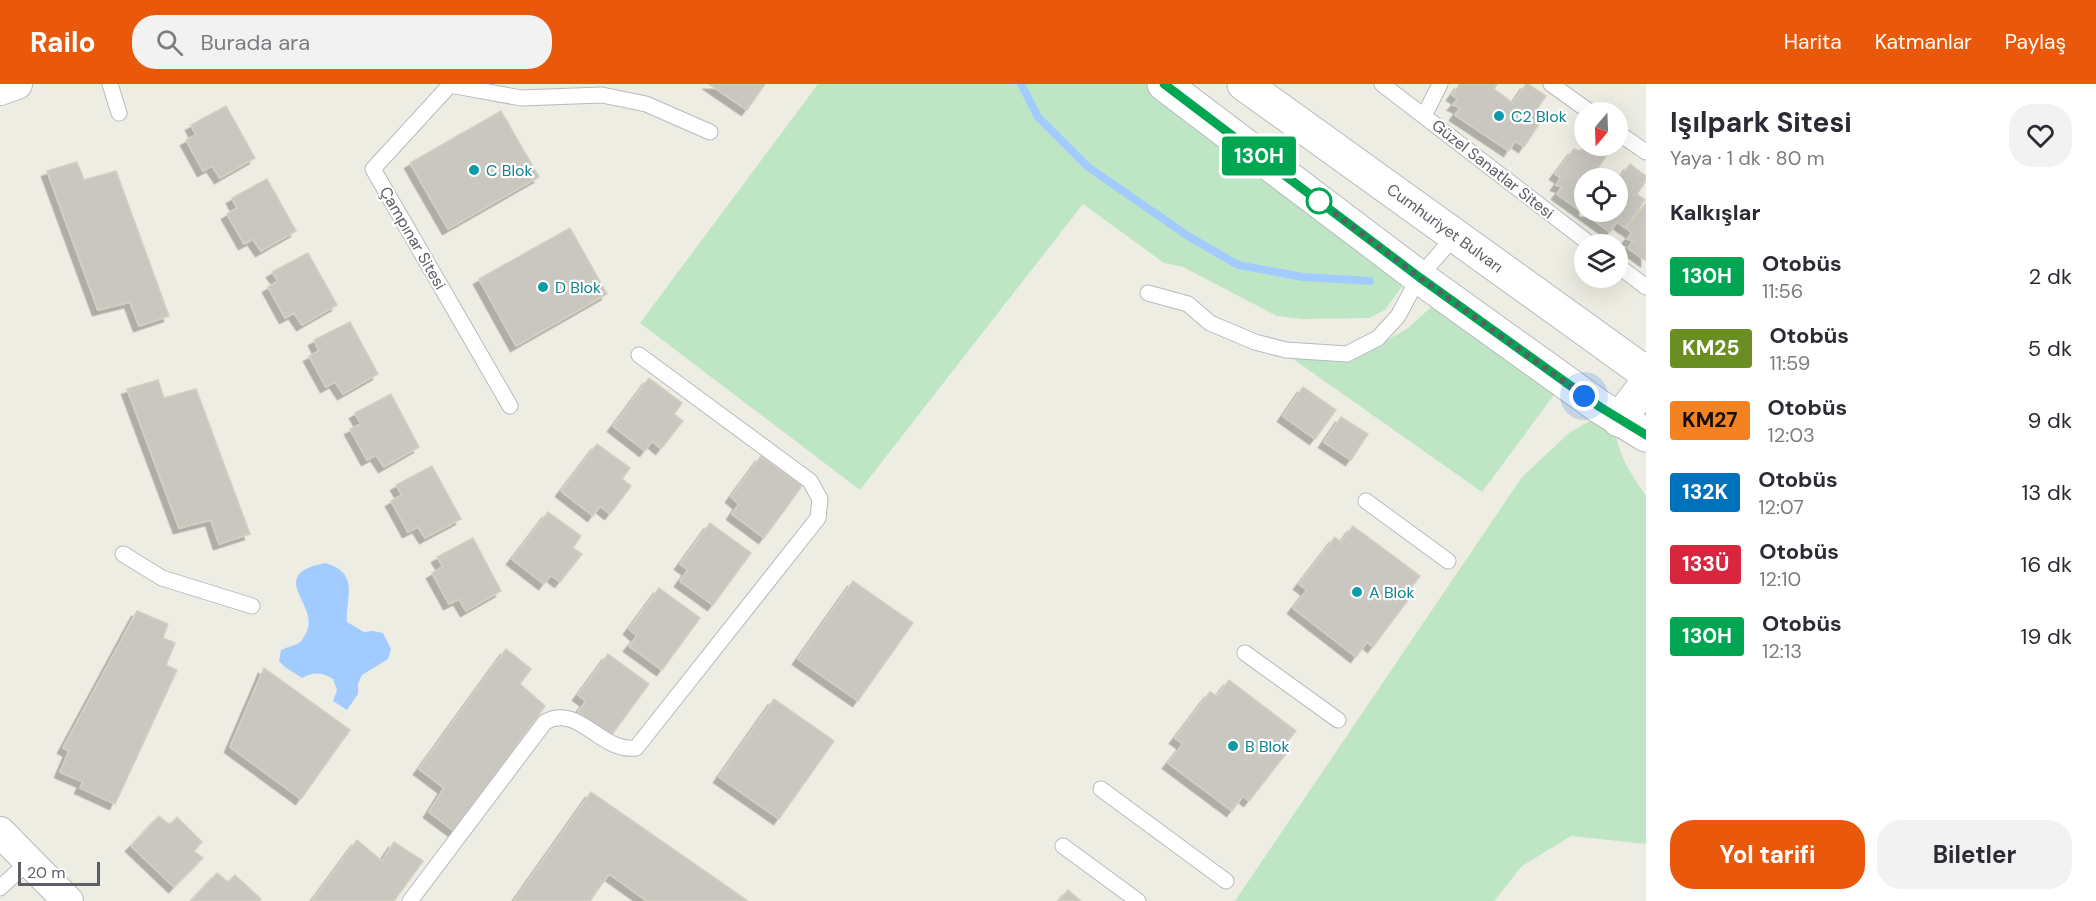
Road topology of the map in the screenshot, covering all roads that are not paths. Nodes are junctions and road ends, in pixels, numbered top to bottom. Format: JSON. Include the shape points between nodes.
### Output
{"nodes":[{"id":1,"x":18,"y":84,"type":"edge"},
{"id":2,"x":110,"y":84,"type":"edge"},
{"id":3,"x":1164,"y":84,"type":"edge"},
{"id":4,"x":1244,"y":84,"type":"edge"},
{"id":5,"x":1382,"y":84,"type":"edge"},
{"id":6,"x":1440,"y":84,"type":"edge"},
{"id":7,"x":1551,"y":84,"type":"edge"},
{"id":8,"x":449,"y":85,"type":"edge"},
{"id":9,"x":0,"y":90,"type":"edge"},
{"id":10,"x":1576,"y":102,"type":"edge"},
{"id":11,"x":118,"y":113,"type":"dead end"},
{"id":12,"x":1424,"y":116,"type":"junction"},
{"id":13,"x":710,"y":132,"type":"dead end"},
{"id":14,"x":1628,"y":140,"type":"edge"},
{"id":15,"x":1646,"y":152,"type":"edge"},
{"id":16,"x":1577,"y":234,"type":"edge"},
{"id":17,"x":1455,"y":236,"type":"junction"},
{"id":18,"x":1628,"y":273,"type":"edge"},
{"id":19,"x":1419,"y":277,"type":"junction"},
{"id":20,"x":1646,"y":287,"type":"edge"},
{"id":21,"x":1148,"y":293,"type":"dead end"},
{"id":22,"x":639,"y":355,"type":"dead end"},
{"id":23,"x":1646,"y":373,"type":"edge"},
{"id":24,"x":1646,"y":384,"type":"edge"},
{"id":25,"x":510,"y":406,"type":"dead end"},
{"id":26,"x":1633,"y":428,"type":"edge"},
{"id":27,"x":1366,"y":501,"type":"dead end"},
{"id":28,"x":123,"y":554,"type":"dead end"},
{"id":29,"x":1448,"y":561,"type":"dead end"},
{"id":30,"x":252,"y":606,"type":"dead end"},
{"id":31,"x":1245,"y":653,"type":"dead end"},
{"id":32,"x":1338,"y":720,"type":"dead end"},
{"id":33,"x":1101,"y":789,"type":"dead end"},
{"id":34,"x":0,"y":832,"type":"edge"},
{"id":35,"x":1063,"y":846,"type":"dead end"},
{"id":36,"x":28,"y":861,"type":"junction"},
{"id":37,"x":1226,"y":881,"type":"dead end"},
{"id":38,"x":0,"y":888,"type":"edge"},
{"id":39,"x":68,"y":901,"type":"edge"},
{"id":40,"x":410,"y":901,"type":"edge"},
{"id":41,"x":1138,"y":901,"type":"edge"}],
"edges":[{"from":1,"to":9,"type":"street"},
{"from":2,"to":11,"type":"lane"},
{"from":3,"to":19,"type":"street"},
{"from":4,"to":17,"type":"street","name":"Cumhuriyet Bulvarı"},
{"from":5,"to":12,"type":"lane","name":"Güzel Sanatlar Sitesi"},
{"from":6,"to":12,"type":"lane","name":"Güzel Sanatlar Sitesi"},
{"from":7,"to":10,"type":"lane"},
{"from":8,"to":13,"type":"lane","name":"Çampınar Sitesi","via":[[521,98],[602,95],[646,104]]},
{"from":8,"to":25,"type":"lane","name":"Çampınar Sitesi","via":[[373,169]]},
{"from":12,"to":16,"type":"lane","name":"Güzel Sanatlar Sitesi"},
{"from":14,"to":15,"type":"lane"},
{"from":17,"to":19,"type":"lane"},
{"from":17,"to":23,"type":"street","name":"Cumhuriyet Bulvarı"},
{"from":18,"to":20,"type":"lane"},
{"from":19,"to":21,"type":"lane","via":[[1398,316],[1378,338],[1347,354],[1286,350],[1255,342],[1210,323],[1188,304]]},
{"from":19,"to":26,"type":"street"},
{"from":22,"to":40,"type":"lane","via":[[810,481],[820,499],[818,518],[636,748],[616,747],[573,719],[558,716],[545,722]]},
{"from":24,"to":26,"type":"street"},
{"from":27,"to":29,"type":"lane"},
{"from":28,"to":30,"type":"lane","via":[[162,578]]},
{"from":31,"to":32,"type":"lane"},
{"from":33,"to":37,"type":"lane"},
{"from":34,"to":36,"type":"street"},
{"from":35,"to":41,"type":"lane"},
{"from":36,"to":38,"type":"lane"},
{"from":36,"to":39,"type":"street"}]}
